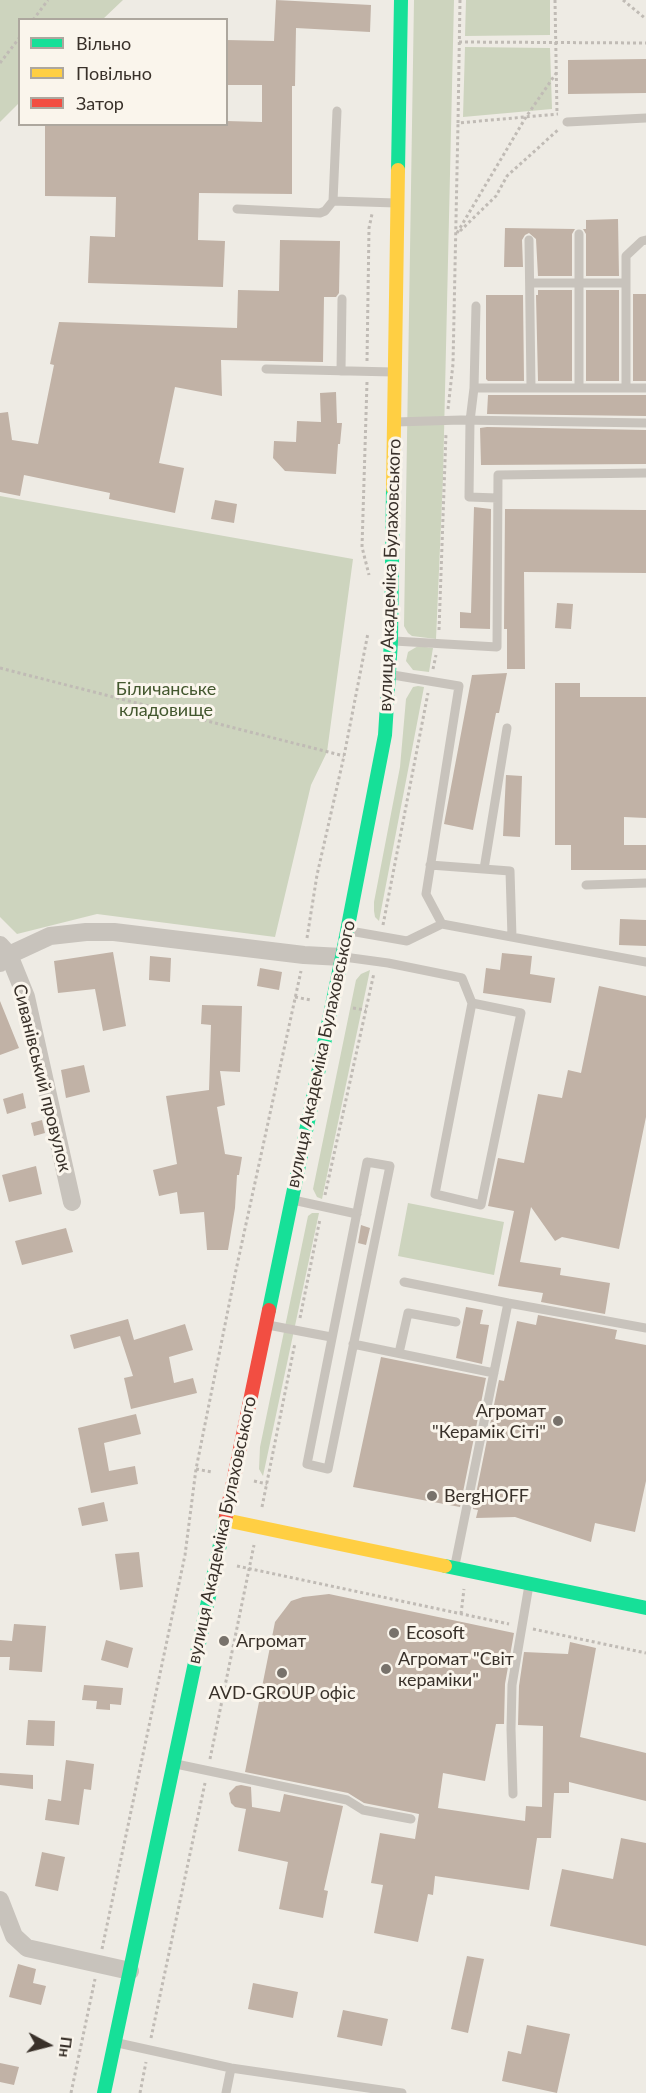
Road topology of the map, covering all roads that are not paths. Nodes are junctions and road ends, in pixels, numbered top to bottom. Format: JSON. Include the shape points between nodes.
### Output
{"nodes":[{"id":1,"x":401,"y":0,"type":"edge"},
{"id":2,"x":337,"y":111,"type":"dead end"},
{"id":3,"x":566,"y":117,"type":"road end"},
{"id":4,"x":646,"y":118,"type":"edge"},
{"id":5,"x":333,"y":201,"type":"junction"},
{"id":6,"x":399,"y":203,"type":"junction"},
{"id":7,"x":237,"y":209,"type":"dead end"},
{"id":8,"x":579,"y":234,"type":"dead end"},
{"id":9,"x":529,"y":240,"type":"dead end"},
{"id":10,"x":646,"y":240,"type":"edge"},
{"id":11,"x":530,"y":283,"type":"junction"},
{"id":12,"x":579,"y":283,"type":"junction"},
{"id":13,"x":626,"y":283,"type":"junction"},
{"id":14,"x":342,"y":299,"type":"dead end"},
{"id":15,"x":476,"y":306,"type":"dead end"},
{"id":16,"x":266,"y":369,"type":"dead end"},
{"id":17,"x":341,"y":371,"type":"junction"},
{"id":18,"x":395,"y":372,"type":"junction"},
{"id":19,"x":531,"y":387,"type":"junction"},
{"id":20,"x":626,"y":387,"type":"junction"},
{"id":21,"x":646,"y":387,"type":"edge"},
{"id":22,"x":474,"y":388,"type":"junction"},
{"id":23,"x":579,"y":388,"type":"junction"},
{"id":24,"x":470,"y":421,"type":"junction"},
{"id":25,"x":394,"y":422,"type":"junction"},
{"id":26,"x":646,"y":423,"type":"edge"},
{"id":27,"x":646,"y":473,"type":"edge"},
{"id":28,"x":497,"y":498,"type":"junction"},
{"id":29,"x":391,"y":641,"type":"junction"},
{"id":30,"x":391,"y":675,"type":"junction"},
{"id":31,"x":507,"y":728,"type":"dead end"},
{"id":32,"x":430,"y":865,"type":"junction"},
{"id":33,"x":484,"y":869,"type":"junction"},
{"id":34,"x":646,"y":883,"type":"edge"},
{"id":35,"x":586,"y":885,"type":"dead end"},
{"id":36,"x":442,"y":924,"type":"junction"},
{"id":37,"x":347,"y":931,"type":"junction"},
{"id":38,"x":512,"y":938,"type":"junction"},
{"id":39,"x":3,"y":955,"type":"edge"},
{"id":40,"x":342,"y":957,"type":"junction"},
{"id":41,"x":646,"y":962,"type":"edge"},
{"id":42,"x":472,"y":1003,"type":"junction"},
{"id":43,"x":291,"y":1200,"type":"junction"},
{"id":44,"x":72,"y":1202,"type":"dead end"},
{"id":45,"x":357,"y":1214,"type":"junction"},
{"id":46,"x":404,"y":1282,"type":"dead end"},
{"id":47,"x":508,"y":1303,"type":"junction"},
{"id":48,"x":456,"y":1322,"type":"dead end"},
{"id":49,"x":265,"y":1324,"type":"junction"},
{"id":50,"x":646,"y":1328,"type":"edge"},
{"id":51,"x":331,"y":1337,"type":"junction"},
{"id":52,"x":353,"y":1344,"type":"junction"},
{"id":53,"x":399,"y":1353,"type":"junction"},
{"id":54,"x":494,"y":1373,"type":"junction"},
{"id":55,"x":225,"y":1520,"type":"junction"},
{"id":56,"x":454,"y":1567,"type":"junction"},
{"id":57,"x":529,"y":1583,"type":"junction"},
{"id":58,"x":646,"y":1608,"type":"edge"},
{"id":59,"x":174,"y":1764,"type":"junction"},
{"id":60,"x":513,"y":1794,"type":"dead end"},
{"id":61,"x":411,"y":1819,"type":"dead end"},
{"id":62,"x":0,"y":1900,"type":"edge"},
{"id":63,"x":130,"y":1971,"type":"junction"},
{"id":64,"x":114,"y":2042,"type":"junction"},
{"id":65,"x":231,"y":2068,"type":"junction"},
{"id":66,"x":104,"y":2093,"type":"edge"},
{"id":67,"x":226,"y":2093,"type":"edge"},
{"id":68,"x":402,"y":2093,"type":"edge"}],
"edges":[{"from":1,"to":6,"type":"main road","name":"вулиця Академіка Булаховського"},
{"from":2,"to":5,"type":"lane"},
{"from":3,"to":4,"type":"lane"},
{"from":5,"to":6,"type":"lane"},
{"from":5,"to":7,"type":"lane","via":[[323,213]]},
{"from":6,"to":18,"type":"main road","name":"вулиця Академіка Булаховського"},
{"from":8,"to":12,"type":"lane"},
{"from":9,"to":11,"type":"lane"},
{"from":10,"to":13,"type":"lane","via":[[626,256]]},
{"from":11,"to":12,"type":"lane"},
{"from":11,"to":19,"type":"lane"},
{"from":12,"to":13,"type":"lane"},
{"from":12,"to":23,"type":"lane"},
{"from":13,"to":20,"type":"lane"},
{"from":14,"to":17,"type":"lane"},
{"from":15,"to":22,"type":"lane"},
{"from":16,"to":17,"type":"lane"},
{"from":17,"to":18,"type":"lane"},
{"from":18,"to":25,"type":"main road","name":"вулиця Академіка Булаховського"},
{"from":19,"to":22,"type":"lane"},
{"from":19,"to":23,"type":"lane"},
{"from":20,"to":21,"type":"lane"},
{"from":20,"to":23,"type":"lane"},
{"from":22,"to":24,"type":"lane"},
{"from":24,"to":25,"type":"lane"},
{"from":24,"to":26,"type":"lane"},
{"from":24,"to":28,"type":"lane","via":[[470,497]]},
{"from":25,"to":29,"type":"main road","name":"вулиця Академіка Булаховського"},
{"from":27,"to":28,"type":"lane","via":[[498,475]]},
{"from":28,"to":29,"type":"lane","via":[[497,647]]},
{"from":29,"to":30,"type":"main road","name":"вулиця Академіка Булаховського"},
{"from":30,"to":32,"type":"lane","via":[[459,686]]},
{"from":30,"to":37,"type":"main road","name":"вулиця Академіка Булаховського","via":[[385,735]]},
{"from":31,"to":33,"type":"lane"},
{"from":32,"to":33,"type":"lane"},
{"from":32,"to":36,"type":"lane","via":[[426,894]]},
{"from":33,"to":38,"type":"lane","via":[[510,871]]},
{"from":34,"to":35,"type":"lane"},
{"from":36,"to":37,"type":"lane","via":[[407,941]]},
{"from":36,"to":38,"type":"lane"},
{"from":37,"to":40,"type":"main road","name":"вулиця Академіка Булаховського"},
{"from":38,"to":41,"type":"lane"},
{"from":39,"to":40,"type":"street","via":[[50,936],[114,932]]},
{"from":39,"to":44,"type":"street","name":"Сиванівський провулок","via":[[26,997]]},
{"from":40,"to":42,"type":"lane","via":[[462,978]]},
{"from":40,"to":43,"type":"main road","name":"вулиця Академіка Булаховського"},
{"from":42,"to":42,"type":"lane","via":[[435,1194],[481,1205],[521,1013]]},
{"from":43,"to":45,"type":"lane"},
{"from":43,"to":49,"type":"main road","name":"вулиця Академіка Булаховського"},
{"from":45,"to":51,"type":"lane"},
{"from":45,"to":52,"type":"lane","via":[[367,1162],[390,1166]]},
{"from":46,"to":47,"type":"lane"},
{"from":47,"to":50,"type":"lane"},
{"from":47,"to":54,"type":"lane"},
{"from":48,"to":53,"type":"lane","via":[[408,1313]]},
{"from":49,"to":51,"type":"lane"},
{"from":49,"to":55,"type":"main road","name":"вулиця Академіка Булаховського"},
{"from":51,"to":52,"type":"lane","via":[[307,1464],[328,1469]]},
{"from":52,"to":53,"type":"lane"},
{"from":53,"to":54,"type":"lane"},
{"from":54,"to":56,"type":"lane"},
{"from":55,"to":56,"type":"main road"},
{"from":55,"to":59,"type":"main road","name":"вулиця Академіка Булаховського"},
{"from":56,"to":57,"type":"main road"},
{"from":57,"to":58,"type":"main road"},
{"from":57,"to":60,"type":"lane","via":[[512,1685]]},
{"from":59,"to":61,"type":"lane","via":[[346,1800],[363,1810]]},
{"from":59,"to":63,"type":"main road","name":"вулиця Академіка Булаховського"},
{"from":62,"to":63,"type":"street","via":[[14,1936],[27,1948]]},
{"from":63,"to":64,"type":"main road","name":"вулиця Академіка Булаховського"},
{"from":64,"to":65,"type":"lane"},
{"from":64,"to":66,"type":"main road","name":"вулиця Академіка Булаховського"},
{"from":65,"to":67,"type":"lane"},
{"from":65,"to":68,"type":"lane"}]}
